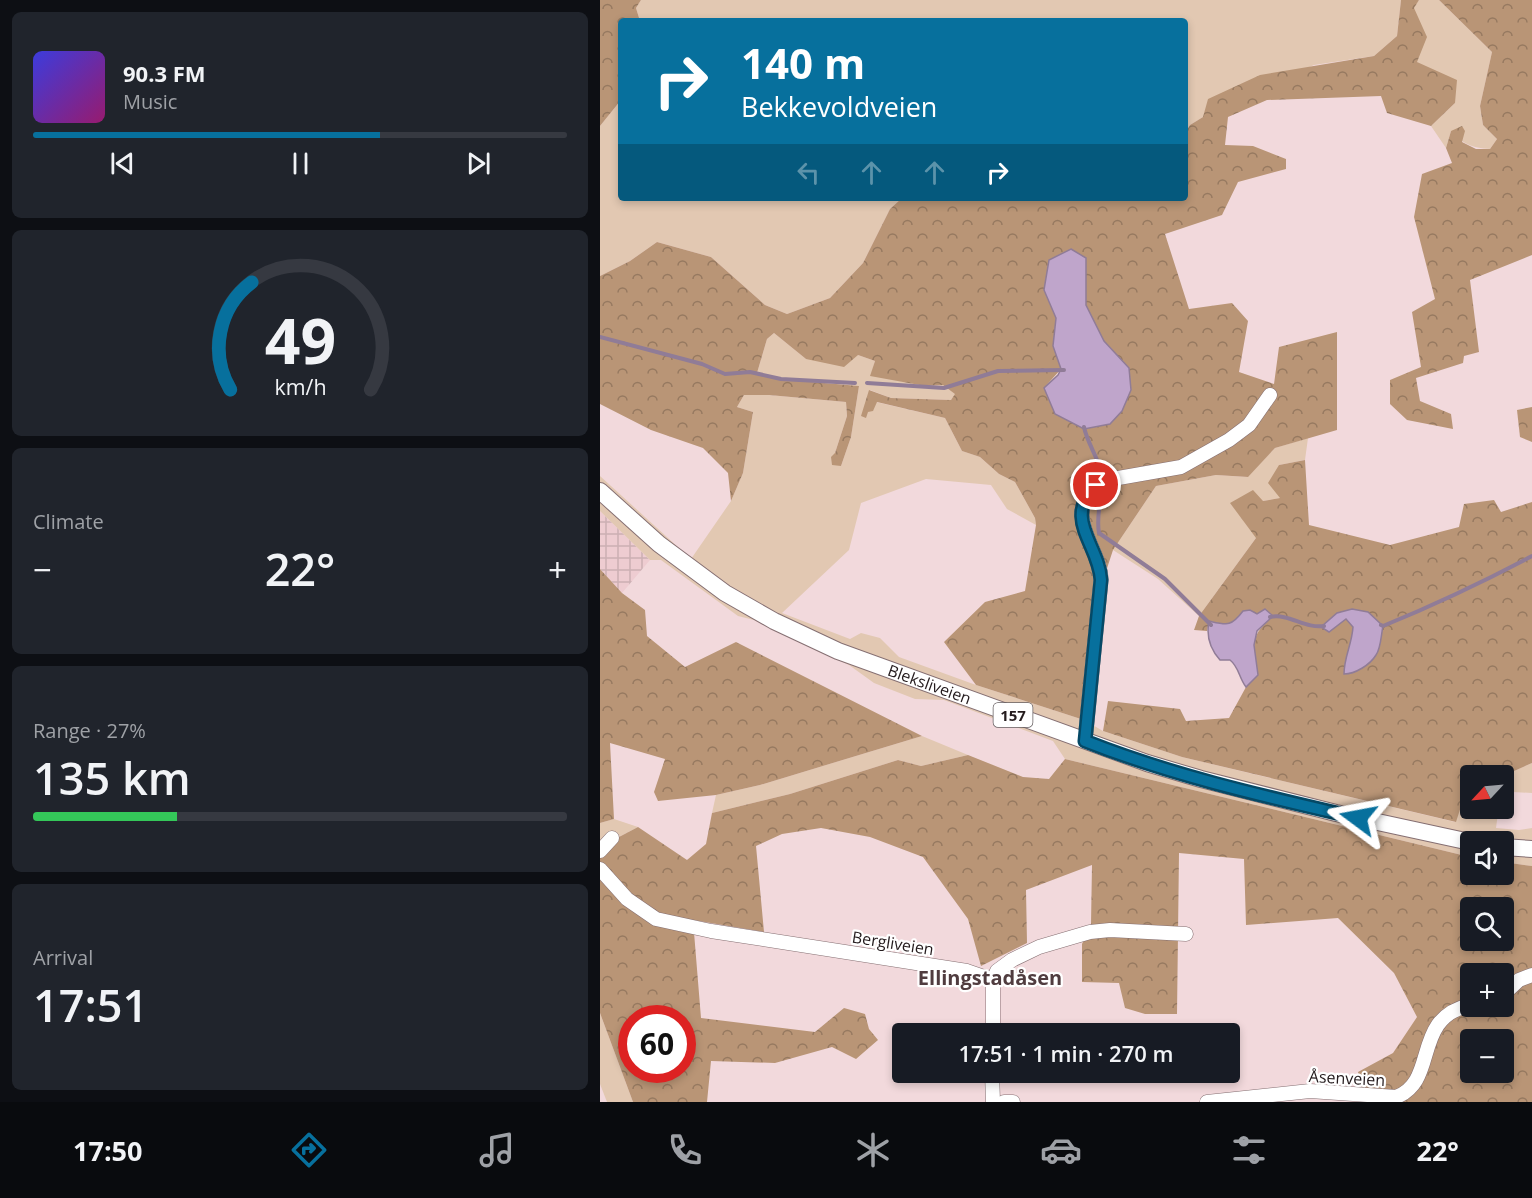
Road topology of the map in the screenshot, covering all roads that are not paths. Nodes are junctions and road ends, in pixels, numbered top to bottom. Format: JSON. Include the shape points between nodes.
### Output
{"nodes":[{"id":1,"x":1270,"y":395,"type":"dead end"},
{"id":2,"x":600,"y":491,"type":"edge"},
{"id":3,"x":1085,"y":741,"type":"junction"},
{"id":4,"x":612,"y":838,"type":"dead end"},
{"id":5,"x":1460,"y":840,"type":"edge"},
{"id":6,"x":1514,"y":848,"type":"edge"},
{"id":7,"x":1532,"y":849,"type":"edge"},
{"id":8,"x":600,"y":851,"type":"edge"},
{"id":9,"x":600,"y":869,"type":"edge"},
{"id":10,"x":1186,"y":934,"type":"dead end"},
{"id":11,"x":1532,"y":975,"type":"edge"},
{"id":12,"x":993,"y":980,"type":"junction"},
{"id":13,"x":1514,"y":985,"type":"edge"},
{"id":14,"x":1460,"y":1008,"type":"edge"},
{"id":15,"x":993,"y":1023,"type":"edge"},
{"id":16,"x":992,"y":1083,"type":"edge"},
{"id":17,"x":993,"y":1102,"type":"edge"},
{"id":18,"x":1004,"y":1102,"type":"edge"},
{"id":19,"x":1013,"y":1102,"type":"edge"},
{"id":20,"x":1207,"y":1102,"type":"edge"}],
"edges":[{"from":1,"to":3,"type":"street","via":[[1244,429],[1181,467],[1101,483],[1085,499],[1081,520],[1099,564],[1101,580]]},
{"from":2,"to":3,"type":"main road","name":"Bleksliveien","number":"157","via":[[659,544],[726,593],[774,621],[838,651]]},
{"from":3,"to":5,"type":"main road","name":"Bleksliveien","number":"157","via":[[1201,779]]},
{"from":4,"to":8,"type":"street"},
{"from":6,"to":7,"type":"main road"},
{"from":9,"to":12,"type":"street","name":"Bergliveien","via":[[627,899],[656,919],[967,971]]},
{"from":10,"to":12,"type":"street","via":[[1110,930],[1072,936],[1012,960]]},
{"from":11,"to":13,"type":"street"},
{"from":12,"to":15,"type":"street"},
{"from":14,"to":20,"type":"street","name":"Åsenveien","via":[[1438,1023],[1416,1080],[1409,1091],[1396,1097],[1310,1091]]},
{"from":16,"to":17,"type":"street"},
{"from":18,"to":19,"type":"street"}]}
